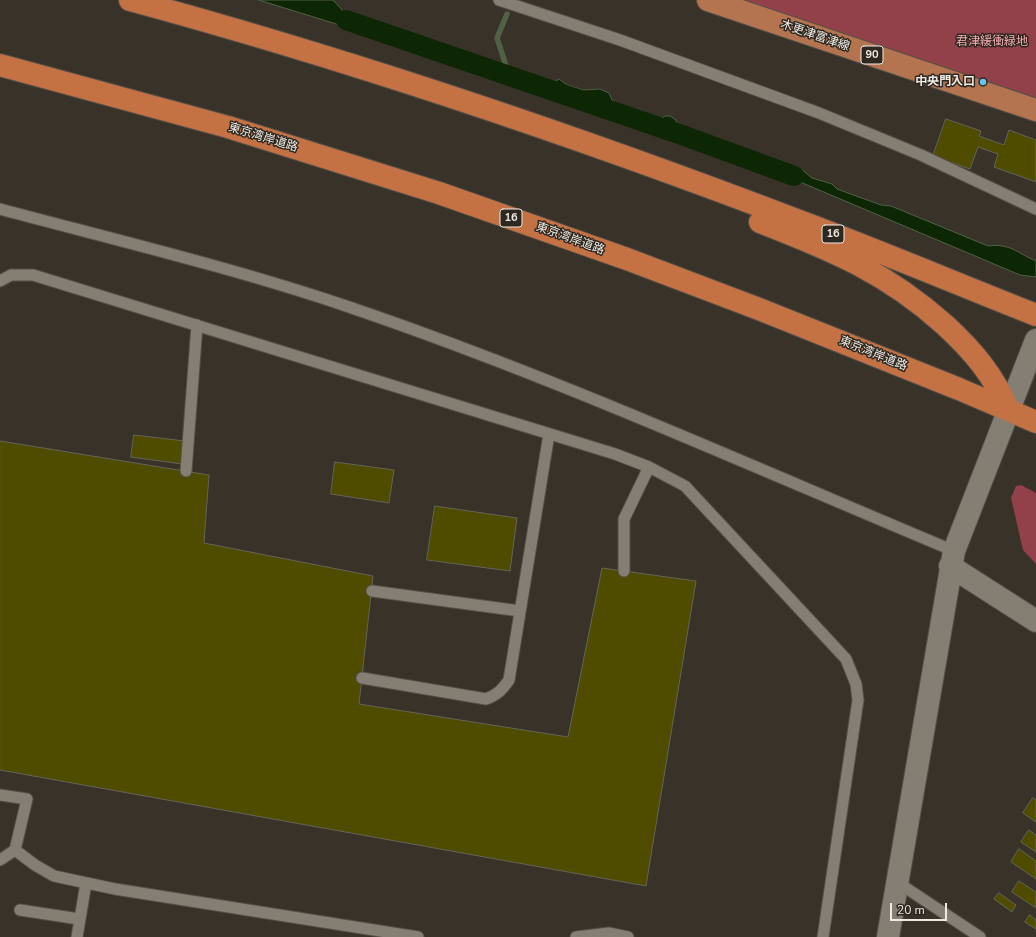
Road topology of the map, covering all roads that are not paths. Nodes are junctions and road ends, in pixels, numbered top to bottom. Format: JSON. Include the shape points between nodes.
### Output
{"nodes":[{"id":1,"x":130,"y":0,"type":"edge"},
{"id":2,"x":499,"y":0,"type":"edge"},
{"id":3,"x":708,"y":0,"type":"edge"},
{"id":4,"x":0,"y":65,"type":"edge"},
{"id":5,"x":1036,"y":110,"type":"edge"},
{"id":6,"x":629,"y":158,"type":"junction"},
{"id":7,"x":0,"y":209,"type":"edge"},
{"id":8,"x":1036,"y":209,"type":"edge"},
{"id":9,"x":0,"y":281,"type":"edge"},
{"id":10,"x":1036,"y":315,"type":"edge"},
{"id":11,"x":197,"y":325,"type":"junction"},
{"id":12,"x":1036,"y":340,"type":"edge"},
{"id":13,"x":1008,"y":410,"type":"junction"},
{"id":14,"x":1036,"y":422,"type":"edge"},
{"id":15,"x":549,"y":434,"type":"junction"},
{"id":16,"x":649,"y":467,"type":"junction"},
{"id":17,"x":186,"y":471,"type":"dead end"},
{"id":18,"x":952,"y":559,"type":"junction"},
{"id":19,"x":624,"y":571,"type":"dead end"},
{"id":20,"x":372,"y":591,"type":"dead end"},
{"id":21,"x":520,"y":611,"type":"junction"},
{"id":22,"x":1036,"y":621,"type":"edge"},
{"id":23,"x":362,"y":678,"type":"dead end"},
{"id":24,"x":0,"y":795,"type":"edge"},
{"id":25,"x":16,"y":850,"type":"junction"},
{"id":26,"x":0,"y":860,"type":"edge"},
{"id":27,"x":897,"y":882,"type":"junction"},
{"id":28,"x":86,"y":883,"type":"junction"},
{"id":29,"x":20,"y":910,"type":"dead end"},
{"id":30,"x":79,"y":919,"type":"junction"},
{"id":31,"x":77,"y":937,"type":"edge"},
{"id":32,"x":418,"y":937,"type":"edge"},
{"id":33,"x":576,"y":937,"type":"edge"},
{"id":34,"x":628,"y":937,"type":"edge"},
{"id":35,"x":823,"y":937,"type":"edge"},
{"id":36,"x":888,"y":937,"type":"edge"},
{"id":37,"x":980,"y":937,"type":"edge"}],
"edges":[{"from":1,"to":6,"type":"highway","number":"16","via":[[389,77]]},
{"from":2,"to":8,"type":"lane","via":[[819,112],[921,155]]},
{"from":3,"to":5,"type":"main road","name":"木更津富津線","number":"90"},
{"from":4,"to":13,"type":"highway","name":"東京湾岸道路","number":"16","via":[[221,125],[439,193],[759,308]]},
{"from":6,"to":10,"type":"highway","number":"16","via":[[795,219]]},
{"from":6,"to":13,"type":"highway","via":[[733,212],[841,255],[899,288],[974,353],[1000,390]]},
{"from":7,"to":18,"type":"lane","via":[[213,265],[348,307],[617,409]]},
{"from":9,"to":11,"type":"lane","via":[[11,275],[34,275]]},
{"from":11,"to":15,"type":"lane"},
{"from":11,"to":17,"type":"lane"},
{"from":12,"to":13,"type":"street"},
{"from":13,"to":14,"type":"highway","name":"東京湾岸道路","number":"16"},
{"from":13,"to":18,"type":"street"},
{"from":15,"to":16,"type":"lane"},
{"from":15,"to":21,"type":"lane"},
{"from":16,"to":19,"type":"lane","via":[[624,519]]},
{"from":16,"to":35,"type":"lane","via":[[685,486],[846,659],[856,684],[858,700]]},
{"from":18,"to":22,"type":"street"},
{"from":18,"to":27,"type":"street"},
{"from":20,"to":21,"type":"lane"},
{"from":21,"to":23,"type":"lane","via":[[509,680],[502,690],[486,699]]},
{"from":24,"to":25,"type":"lane","via":[[27,799]]},
{"from":25,"to":26,"type":"lane"},
{"from":25,"to":28,"type":"lane","via":[[54,876]]},
{"from":27,"to":36,"type":"street"},
{"from":27,"to":37,"type":"lane"},
{"from":28,"to":30,"type":"lane"},
{"from":28,"to":32,"type":"lane"},
{"from":29,"to":30,"type":"lane"},
{"from":30,"to":31,"type":"lane"},
{"from":33,"to":34,"type":"lane","via":[[609,933]]}]}
